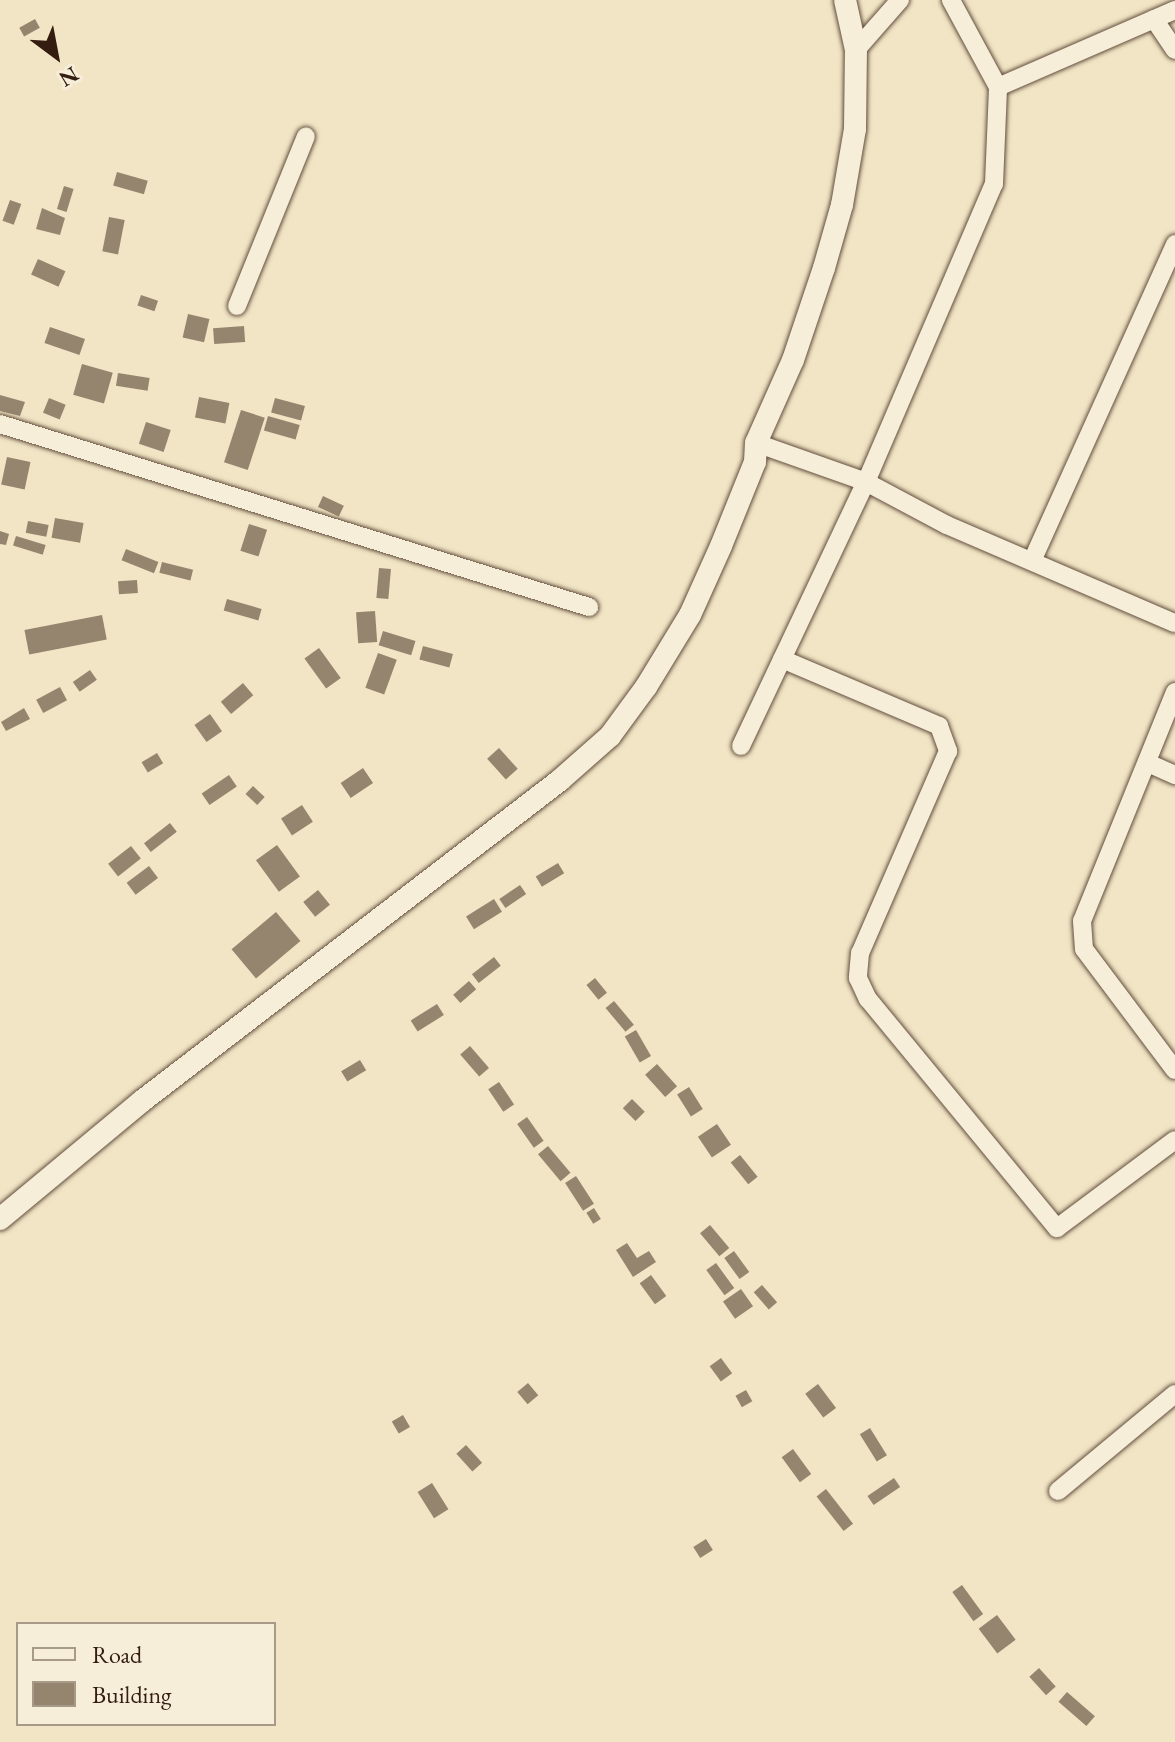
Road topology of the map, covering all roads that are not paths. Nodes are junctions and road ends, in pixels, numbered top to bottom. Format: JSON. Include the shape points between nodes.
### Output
{"nodes":[{"id":1,"x":845,"y":0,"type":"edge"},
{"id":2,"x":900,"y":0,"type":"edge"},
{"id":3,"x":951,"y":0,"type":"edge"},
{"id":4,"x":1175,"y":10,"type":"edge"},
{"id":5,"x":1154,"y":19,"type":"junction"},
{"id":6,"x":856,"y":50,"type":"junction"},
{"id":7,"x":1175,"y":50,"type":"edge"},
{"id":8,"x":998,"y":87,"type":"junction"},
{"id":9,"x":306,"y":136,"type":"dead end"},
{"id":10,"x":1175,"y":244,"type":"edge"},
{"id":11,"x":237,"y":306,"type":"dead end"},
{"id":12,"x":0,"y":424,"type":"edge"},
{"id":13,"x":756,"y":443,"type":"junction"},
{"id":14,"x":866,"y":482,"type":"junction"},
{"id":15,"x":1032,"y":561,"type":"junction"},
{"id":16,"x":589,"y":607,"type":"dead end"},
{"id":17,"x":1175,"y":623,"type":"edge"},
{"id":18,"x":782,"y":659,"type":"junction"},
{"id":19,"x":1175,"y":692,"type":"edge"},
{"id":20,"x":741,"y":746,"type":"dead end"},
{"id":21,"x":1148,"y":763,"type":"junction"},
{"id":22,"x":1175,"y":775,"type":"edge"},
{"id":23,"x":1175,"y":1070,"type":"edge"},
{"id":24,"x":1175,"y":1140,"type":"edge"},
{"id":25,"x":0,"y":1219,"type":"edge"},
{"id":26,"x":1175,"y":1394,"type":"edge"},
{"id":27,"x":1058,"y":1491,"type":"dead end"}],
"edges":[{"from":1,"to":6,"type":"street"},
{"from":2,"to":6,"type":"street"},
{"from":3,"to":8,"type":"street"},
{"from":4,"to":5,"type":"street"},
{"from":5,"to":7,"type":"street"},
{"from":5,"to":8,"type":"street"},
{"from":6,"to":13,"type":"street","via":[[855,129],[842,205],[793,360]]},
{"from":8,"to":14,"type":"street","via":[[994,184]]},
{"from":9,"to":11,"type":"street"},
{"from":10,"to":15,"type":"street"},
{"from":12,"to":16,"type":"street"},
{"from":13,"to":14,"type":"street"},
{"from":13,"to":25,"type":"street","via":[[755,462],[690,615],[610,736],[559,781],[142,1101]]},
{"from":14,"to":15,"type":"street","via":[[947,525]]},
{"from":14,"to":18,"type":"street"},
{"from":15,"to":17,"type":"street"},
{"from":18,"to":20,"type":"street"},
{"from":18,"to":24,"type":"street","via":[[939,726],[948,751],[860,953],[858,978],[868,999],[1057,1228]]},
{"from":19,"to":21,"type":"street"},
{"from":21,"to":22,"type":"street"},
{"from":21,"to":23,"type":"street","via":[[1082,921],[1084,949]]},
{"from":26,"to":27,"type":"street"}]}
